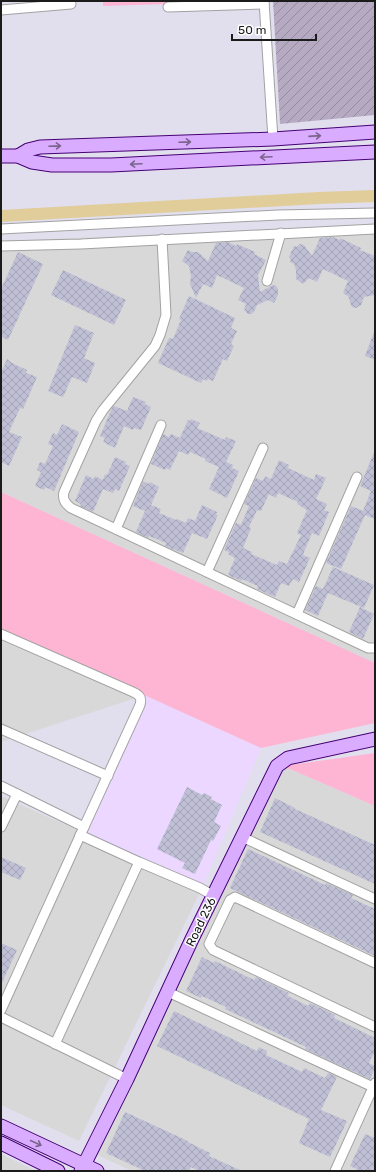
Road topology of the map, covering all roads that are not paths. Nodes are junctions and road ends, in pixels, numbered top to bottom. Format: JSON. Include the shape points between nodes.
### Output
{"nodes":[{"id":1,"x":264,"y":3,"type":"edge"},
{"id":2,"x":71,"y":4,"type":"dead end"},
{"id":3,"x":168,"y":7,"type":"dead end"},
{"id":4,"x":1,"y":10,"type":"edge"},
{"id":5,"x":375,"y":132,"type":"edge"},
{"id":6,"x":273,"y":139,"type":"junction"},
{"id":7,"x":375,"y":152,"type":"edge"},
{"id":8,"x":1,"y":156,"type":"edge"},
{"id":9,"x":18,"y":156,"type":"junction"},
{"id":10,"x":375,"y":213,"type":"edge"},
{"id":11,"x":1,"y":229,"type":"edge"},
{"id":12,"x":375,"y":229,"type":"edge"},
{"id":13,"x":281,"y":234,"type":"junction"},
{"id":14,"x":162,"y":239,"type":"junction"},
{"id":15,"x":1,"y":246,"type":"edge"},
{"id":16,"x":267,"y":281,"type":"dead end"},
{"id":17,"x":161,"y":425,"type":"dead end"},
{"id":18,"x":263,"y":448,"type":"dead end"},
{"id":19,"x":358,"y":477,"type":"dead end"},
{"id":20,"x":116,"y":529,"type":"junction"},
{"id":21,"x":207,"y":572,"type":"junction"},
{"id":22,"x":297,"y":614,"type":"junction"},
{"id":23,"x":1,"y":634,"type":"edge"},
{"id":24,"x":375,"y":648,"type":"edge"},
{"id":25,"x":1,"y":729,"type":"edge"},
{"id":26,"x":375,"y":739,"type":"edge"},
{"id":27,"x":108,"y":776,"type":"junction"},
{"id":28,"x":1,"y":786,"type":"edge"},
{"id":29,"x":17,"y":794,"type":"junction"},
{"id":30,"x":1,"y":827,"type":"edge"},
{"id":31,"x":82,"y":831,"type":"junction"},
{"id":32,"x":242,"y":837,"type":"junction"},
{"id":33,"x":139,"y":862,"type":"junction"},
{"id":34,"x":214,"y":896,"type":"junction"},
{"id":35,"x":375,"y":900,"type":"edge"},
{"id":36,"x":375,"y":963,"type":"edge"},
{"id":37,"x":168,"y":992,"type":"junction"},
{"id":38,"x":1,"y":1010,"type":"edge"},
{"id":39,"x":1,"y":1017,"type":"edge"},
{"id":40,"x":375,"y":1027,"type":"edge"},
{"id":41,"x":55,"y":1044,"type":"junction"},
{"id":42,"x":126,"y":1079,"type":"junction"},
{"id":43,"x":374,"y":1085,"type":"edge"},
{"id":44,"x":1,"y":1126,"type":"edge"},
{"id":45,"x":1,"y":1143,"type":"edge"},
{"id":46,"x":82,"y":1168,"type":"edge"},
{"id":47,"x":58,"y":1171,"type":"edge"},
{"id":48,"x":97,"y":1171,"type":"edge"},
{"id":49,"x":335,"y":1171,"type":"edge"}],
"edges":[{"from":1,"to":3,"type":"street"},
{"from":1,"to":6,"type":"street"},
{"from":2,"to":4,"type":"street"},
{"from":6,"to":5,"type":"street","one_way":true},
{"from":9,"to":6,"type":"street","one_way":true,"via":[[40,147]]},
{"from":7,"to":9,"type":"street","one_way":true,"via":[[111,165],[52,165],[32,162]]},
{"from":8,"to":9,"type":"street"},
{"from":10,"to":11,"type":"street","via":[[278,215]]},
{"from":12,"to":13,"type":"street"},
{"from":13,"to":14,"type":"street"},
{"from":13,"to":16,"type":"street"},
{"from":14,"to":15,"type":"street"},
{"from":14,"to":20,"type":"street","via":[[166,315],[160,335],[155,346],[99,416],[63,496],[71,508]]},
{"from":17,"to":20,"type":"street"},
{"from":18,"to":21,"type":"street"},
{"from":19,"to":22,"type":"street"},
{"from":20,"to":21,"type":"street"},
{"from":21,"to":22,"type":"street"},
{"from":22,"to":24,"type":"street","via":[[368,648]]},
{"from":23,"to":27,"type":"street","via":[[140,697],[140,705]]},
{"from":25,"to":27,"type":"street"},
{"from":26,"to":32,"type":"street","name":"Road 236","via":[[288,758],[281,762],[274,771]]},
{"from":27,"to":31,"type":"street"},
{"from":28,"to":29,"type":"street"},
{"from":29,"to":30,"type":"street"},
{"from":29,"to":31,"type":"street"},
{"from":31,"to":33,"type":"street"},
{"from":31,"to":38,"type":"street"},
{"from":32,"to":34,"type":"street","name":"Road 236"},
{"from":32,"to":35,"type":"street"},
{"from":33,"to":34,"type":"street"},
{"from":33,"to":41,"type":"street"},
{"from":34,"to":37,"type":"street","name":"Road 236"},
{"from":36,"to":40,"type":"street","via":[[234,897],[230,900],[209,944],[213,950]]},
{"from":37,"to":42,"type":"street","name":"Road 236"},
{"from":37,"to":43,"type":"street"},
{"from":39,"to":41,"type":"street"},
{"from":41,"to":42,"type":"street"},
{"from":42,"to":46,"type":"street","name":"Road 236"},
{"from":43,"to":49,"type":"street"},
{"from":44,"to":46,"type":"street","one_way":true},
{"from":45,"to":47,"type":"street"},
{"from":46,"to":48,"type":"street"}]}
